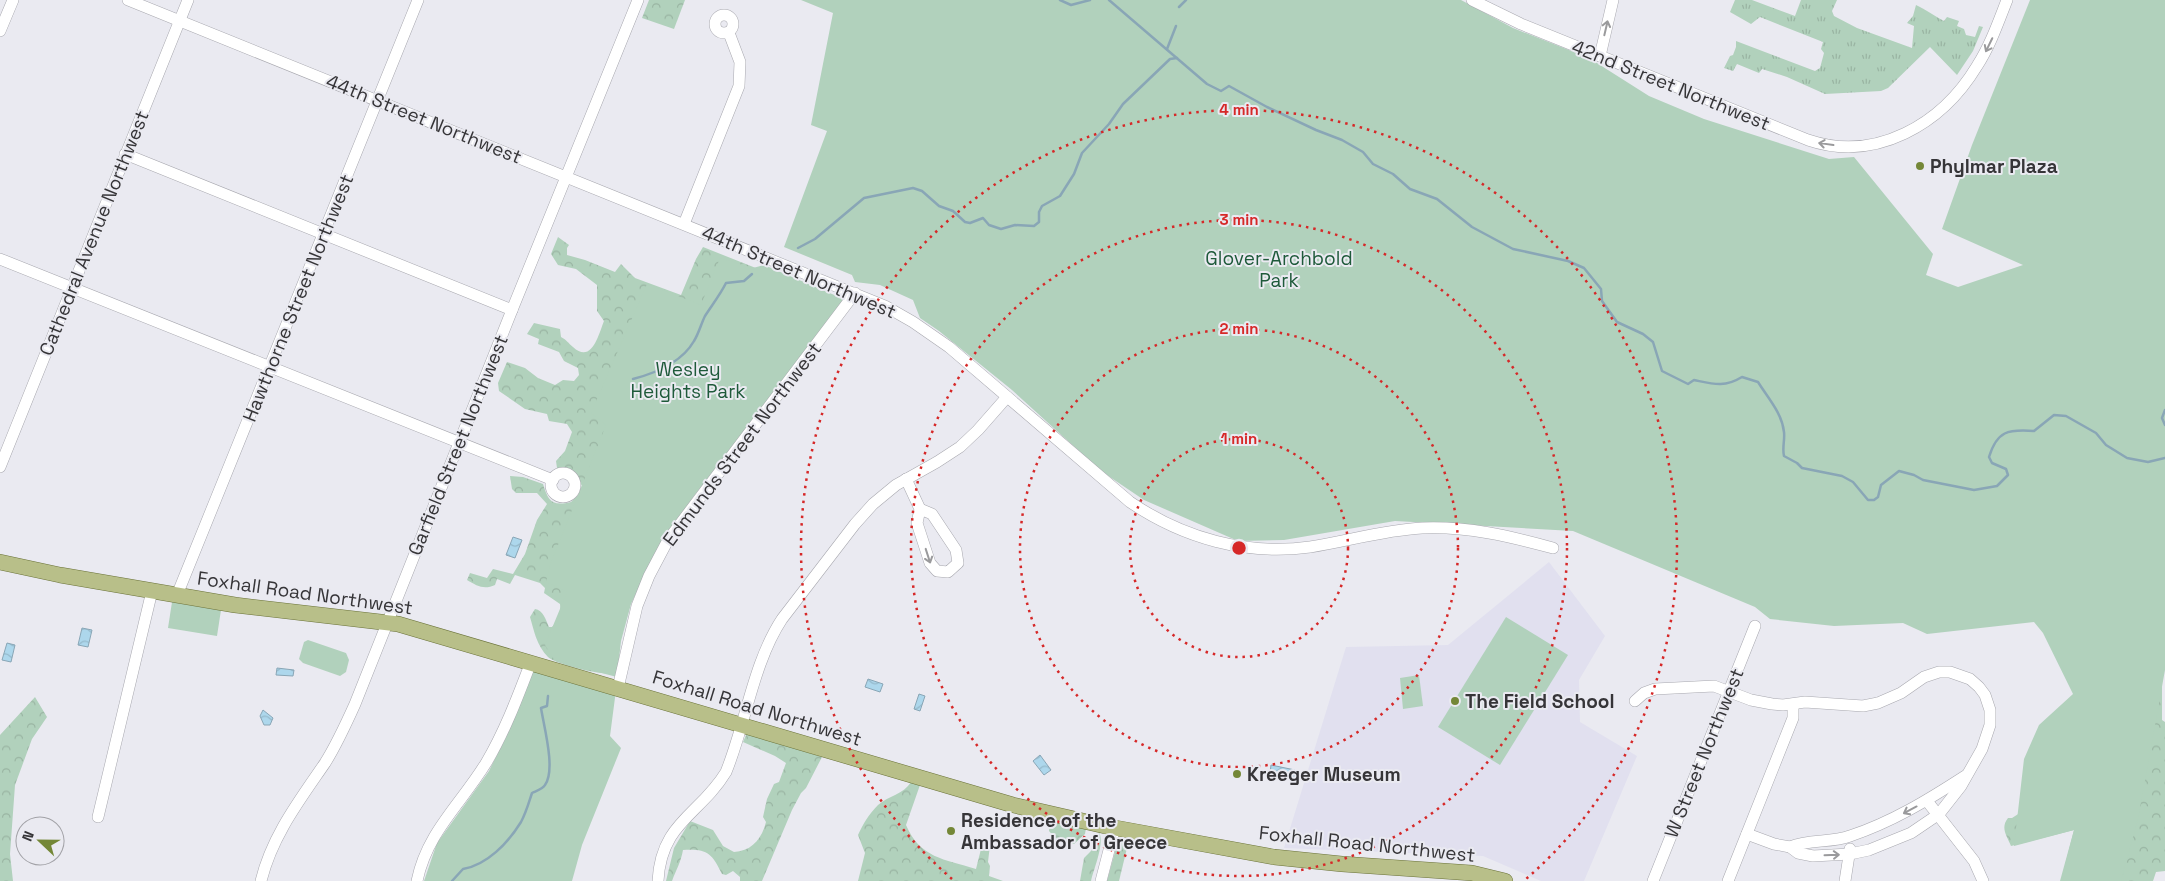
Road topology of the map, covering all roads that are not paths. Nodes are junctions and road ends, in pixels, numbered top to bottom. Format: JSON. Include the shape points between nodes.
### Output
{"nodes":[{"id":1,"x":12,"y":0,"type":"edge"},
{"id":2,"x":128,"y":0,"type":"edge"},
{"id":3,"x":188,"y":0,"type":"edge"},
{"id":4,"x":418,"y":0,"type":"edge"},
{"id":5,"x":638,"y":0,"type":"edge"},
{"id":6,"x":1472,"y":0,"type":"edge"},
{"id":7,"x":1613,"y":0,"type":"edge"},
{"id":8,"x":2008,"y":0,"type":"edge"},
{"id":9,"x":179,"y":21,"type":"junction"},
{"id":10,"x":0,"y":31,"type":"edge"},
{"id":11,"x":729,"y":33,"type":"dead end"},
{"id":12,"x":1600,"y":56,"type":"junction"},
{"id":13,"x":378,"y":100,"type":"junction"},
{"id":14,"x":125,"y":154,"type":"junction"},
{"id":15,"x":566,"y":177,"type":"junction"},
{"id":16,"x":684,"y":224,"type":"junction"},
{"id":17,"x":324,"y":234,"type":"junction"},
{"id":18,"x":0,"y":259,"type":"edge"},
{"id":19,"x":72,"y":288,"type":"junction"},
{"id":20,"x":856,"y":293,"type":"junction"},
{"id":21,"x":512,"y":310,"type":"junction"},
{"id":22,"x":270,"y":367,"type":"junction"},
{"id":23,"x":1007,"y":397,"type":"junction"},
{"id":24,"x":459,"y":443,"type":"junction"},
{"id":25,"x":0,"y":467,"type":"edge"},
{"id":26,"x":906,"y":479,"type":"junction"},
{"id":27,"x":553,"y":480,"type":"dead end"},
{"id":28,"x":920,"y":509,"type":"junction"},
{"id":29,"x":1552,"y":548,"type":"dead end"},
{"id":30,"x":0,"y":562,"type":"edge"},
{"id":31,"x":152,"y":591,"type":"junction"},
{"id":32,"x":178,"y":595,"type":"junction"},
{"id":33,"x":387,"y":622,"type":"junction"},
{"id":34,"x":1755,"y":626,"type":"dead end"},
{"id":35,"x":531,"y":662,"type":"junction"},
{"id":36,"x":618,"y":688,"type":"junction"},
{"id":37,"x":1728,"y":691,"type":"junction"},
{"id":38,"x":1635,"y":701,"type":"dead end"},
{"id":39,"x":1793,"y":704,"type":"junction"},
{"id":40,"x":743,"y":725,"type":"junction"},
{"id":41,"x":1966,"y":775,"type":"junction"},
{"id":42,"x":1927,"y":801,"type":"junction"},
{"id":43,"x":1939,"y":814,"type":"junction"},
{"id":44,"x":98,"y":817,"type":"dead end"},
{"id":45,"x":1115,"y":827,"type":"junction"},
{"id":46,"x":1747,"y":834,"type":"junction"},
{"id":47,"x":1848,"y":837,"type":"junction"},
{"id":48,"x":1790,"y":847,"type":"junction"},
{"id":49,"x":1850,"y":854,"type":"junction"},
{"id":50,"x":261,"y":881,"type":"edge"},
{"id":51,"x":417,"y":881,"type":"edge"},
{"id":52,"x":658,"y":881,"type":"edge"},
{"id":53,"x":1101,"y":881,"type":"edge"},
{"id":54,"x":1505,"y":881,"type":"edge"},
{"id":55,"x":1653,"y":881,"type":"edge"},
{"id":56,"x":1728,"y":881,"type":"edge"},
{"id":57,"x":1845,"y":881,"type":"edge"},
{"id":58,"x":1982,"y":881,"type":"edge"}],
"edges":[{"from":1,"to":10,"type":"street"},
{"from":2,"to":9,"type":"street","name":"44th Street Northwest"},
{"from":3,"to":9,"type":"street","name":"Cathedral Avenue Northwest"},
{"from":4,"to":13,"type":"street","name":"Hawthorne Street Northwest"},
{"from":5,"to":15,"type":"street","name":"Garfield Street Northwest"},
{"from":6,"to":12,"type":"street","name":"42nd Street Northwest","via":[[1515,22]]},
{"from":12,"to":7,"type":"street","one_way":true},
{"from":8,"to":12,"type":"street","name":"42nd Street Northwest","one_way":true,"via":[[1984,55],[1950,101],[1914,130],[1875,144],[1844,146],[1813,142]]},
{"from":9,"to":13,"type":"street","name":"44th Street Northwest"},
{"from":9,"to":14,"type":"street","name":"Cathedral Avenue Northwest"},
{"from":11,"to":16,"type":"street","via":[[740,62],[739,86]]},
{"from":13,"to":15,"type":"street","name":"44th Street Northwest"},
{"from":13,"to":17,"type":"street","name":"Hawthorne Street Northwest"},
{"from":14,"to":17,"type":"street"},
{"from":14,"to":19,"type":"street","name":"Cathedral Avenue Northwest"},
{"from":15,"to":16,"type":"street","name":"44th Street Northwest"},
{"from":15,"to":21,"type":"street","name":"Garfield Street Northwest"},
{"from":16,"to":20,"type":"street","name":"44th Street Northwest"},
{"from":17,"to":21,"type":"street"},
{"from":17,"to":22,"type":"street","name":"Hawthorne Street Northwest"},
{"from":18,"to":19,"type":"street"},
{"from":19,"to":22,"type":"street"},
{"from":19,"to":25,"type":"street","name":"Cathedral Avenue Northwest"},
{"from":20,"to":23,"type":"street","name":"44th Street Northwest","via":[[890,308],[927,331]]},
{"from":20,"to":36,"type":"street","name":"Edmunds Street Northwest","via":[[668,540],[637,606]]},
{"from":21,"to":24,"type":"street","name":"Garfield Street Northwest"},
{"from":22,"to":24,"type":"street"},
{"from":22,"to":32,"type":"street","name":"Hawthorne Street Northwest"},
{"from":23,"to":26,"type":"street","via":[[960,447]]},
{"from":23,"to":29,"type":"street","name":"44th Street Northwest","via":[[1130,502],[1165,523],[1207,540],[1246,548],[1294,548],[1389,531],[1443,528],[1501,534]]},
{"from":24,"to":27,"type":"street"},
{"from":24,"to":33,"type":"street","name":"Garfield Street Northwest"},
{"from":26,"to":28,"type":"street"},
{"from":26,"to":40,"type":"street","via":[[864,514],[778,624],[763,658]]},
{"from":28,"to":28,"type":"street","one_way":true,"via":[[917,523],[930,563],[938,571],[948,572],[958,563],[956,550],[932,514]]},
{"from":30,"to":31,"type":"main road","name":"Foxhall Road Northwest"},
{"from":31,"to":32,"type":"main road","name":"Foxhall Road Northwest"},
{"from":31,"to":44,"type":"street"},
{"from":32,"to":33,"type":"main road","name":"Foxhall Road Northwest"},
{"from":33,"to":35,"type":"main road","name":"Foxhall Road Northwest"},
{"from":33,"to":50,"type":"street","name":"Garfield Street Northwest","via":[[340,735],[284,823]]},
{"from":34,"to":37,"type":"street","name":"W Street Northwest"},
{"from":35,"to":36,"type":"main road","name":"Foxhall Road Northwest"},
{"from":35,"to":51,"type":"street","via":[[492,752],[431,839]]},
{"from":36,"to":40,"type":"main road","name":"Foxhall Road Northwest"},
{"from":37,"to":38,"type":"street","via":[[1714,686],[1658,688]]},
{"from":37,"to":39,"type":"street","via":[[1761,703]]},
{"from":37,"to":55,"type":"street","name":"W Street Northwest"},
{"from":39,"to":41,"type":"street","via":[[1844,706],[1878,703],[1901,693],[1924,677],[1939,672],[1961,675],[1979,687],[1990,710],[1982,749]]},
{"from":39,"to":46,"type":"street","via":[[1792,718]]},
{"from":40,"to":45,"type":"main road","name":"Foxhall Road Northwest","via":[[1013,805]]},
{"from":40,"to":52,"type":"street","via":[[721,780],[670,837],[663,852]]},
{"from":41,"to":42,"type":"street"},
{"from":41,"to":43,"type":"street"},
{"from":42,"to":43,"type":"street"},
{"from":42,"to":47,"type":"street","one_way":true},
{"from":43,"to":49,"type":"street","via":[[1896,840]]},
{"from":43,"to":58,"type":"street","via":[[1974,861]]},
{"from":45,"to":53,"type":"street"},
{"from":45,"to":54,"type":"main road","name":"Foxhall Road Northwest","via":[[1282,858],[1462,872]]},
{"from":46,"to":48,"type":"street"},
{"from":46,"to":56,"type":"street"},
{"from":47,"to":48,"type":"street","via":[[1802,842]]},
{"from":47,"to":49,"type":"street"},
{"from":48,"to":49,"type":"street","one_way":true,"via":[[1798,853],[1813,856]]},
{"from":49,"to":57,"type":"street"}]}
